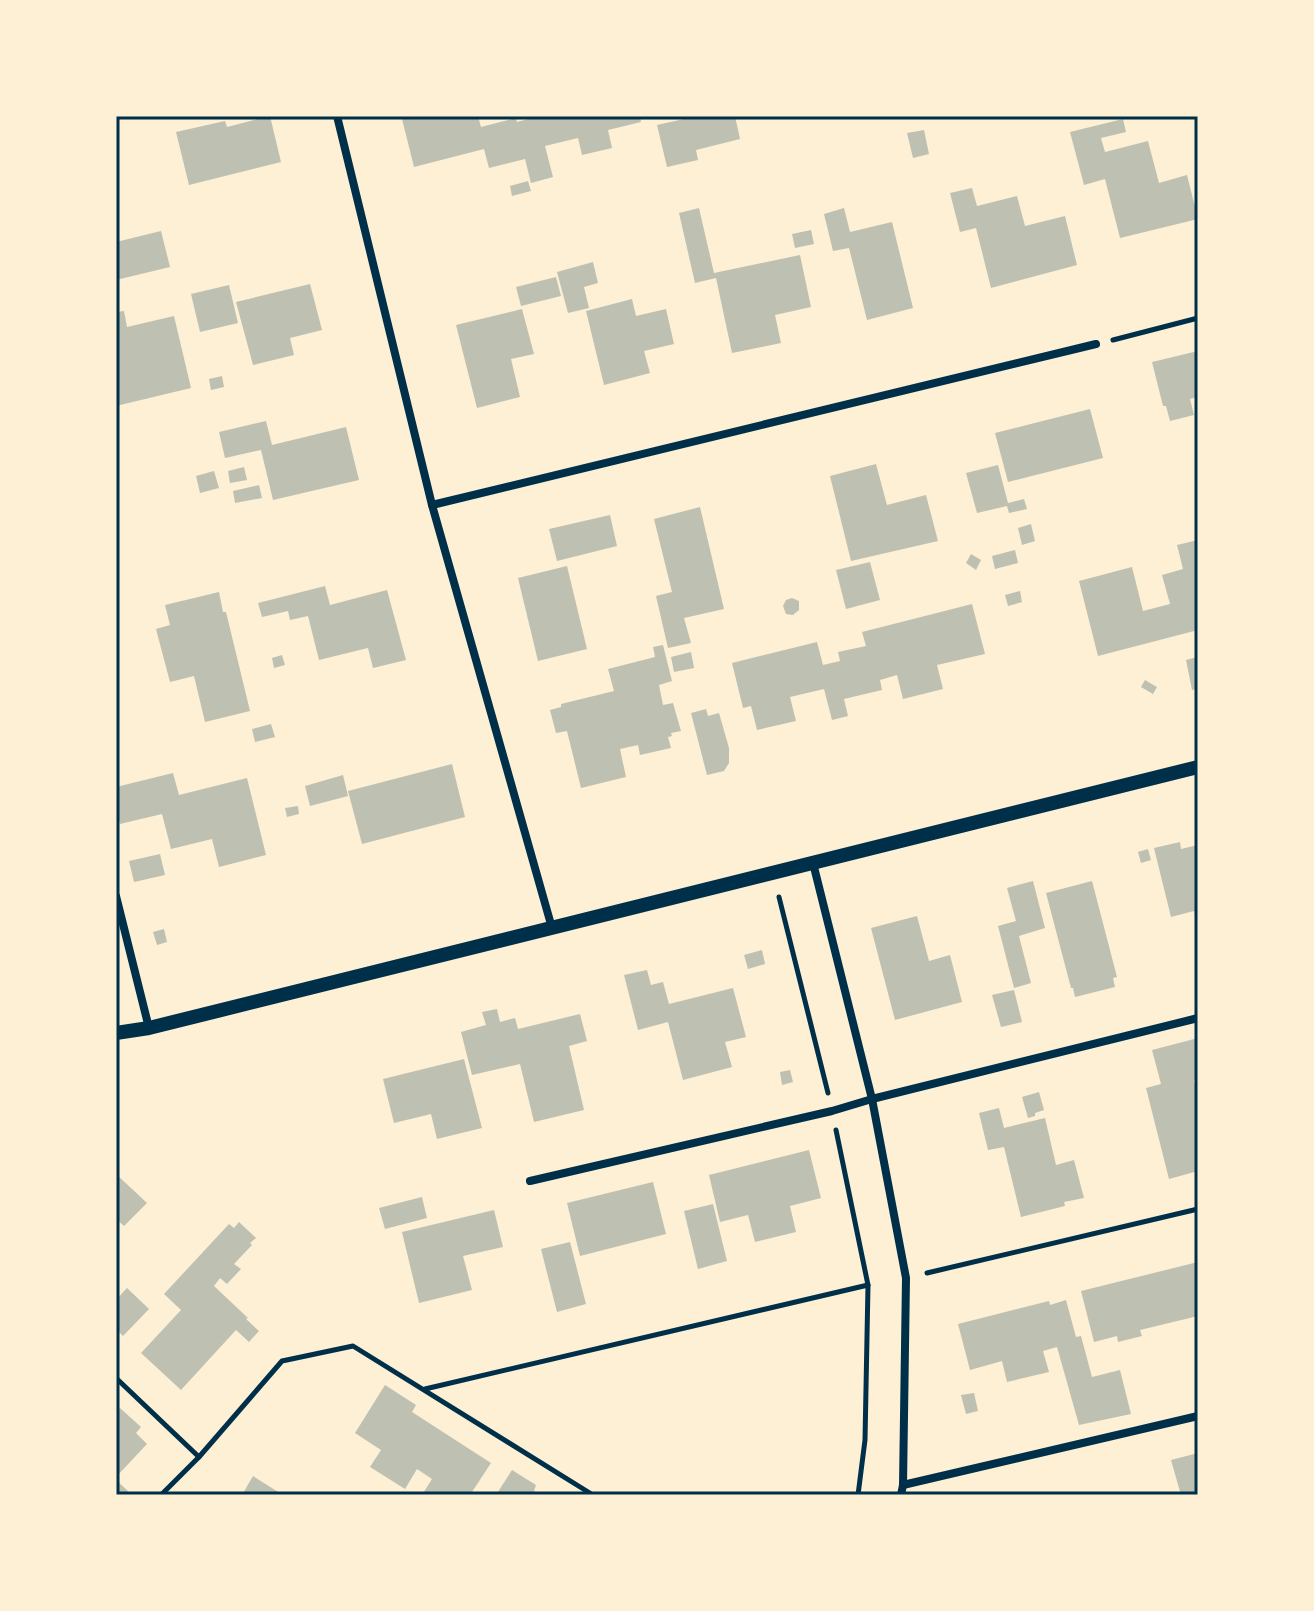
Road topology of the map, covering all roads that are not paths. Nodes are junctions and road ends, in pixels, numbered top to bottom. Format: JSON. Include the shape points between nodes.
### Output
{"nodes":[{"id":1,"x":337,"y":116,"type":"edge"},
{"id":2,"x":1096,"y":344,"type":"road end"},
{"id":3,"x":432,"y":505,"type":"junction"},
{"id":4,"x":1198,"y":767,"type":"edge"},
{"id":5,"x":813,"y":863,"type":"junction"},
{"id":6,"x":116,"y":896,"type":"edge"},
{"id":7,"x":552,"y":928,"type":"junction"},
{"id":8,"x":1198,"y":1018,"type":"edge"},
{"id":9,"x":149,"y":1028,"type":"junction"},
{"id":10,"x":116,"y":1033,"type":"edge"},
{"id":11,"x":872,"y":1099,"type":"junction"},
{"id":12,"x":530,"y":1181,"type":"dead end"},
{"id":13,"x":1198,"y":1416,"type":"edge"},
{"id":14,"x":903,"y":1485,"type":"junction"},
{"id":15,"x":901,"y":1495,"type":"edge"}],
"edges":[{"from":1,"to":3,"type":"street"},
{"from":2,"to":3,"type":"street"},
{"from":3,"to":7,"type":"street"},
{"from":4,"to":5,"type":"street"},
{"from":5,"to":7,"type":"street"},
{"from":5,"to":11,"type":"street"},
{"from":6,"to":9,"type":"street"},
{"from":7,"to":9,"type":"street"},
{"from":8,"to":11,"type":"street"},
{"from":9,"to":10,"type":"street"},
{"from":11,"to":12,"type":"street"},
{"from":11,"to":14,"type":"street","via":[[906,1278]]},
{"from":13,"to":14,"type":"street"},
{"from":14,"to":15,"type":"street"}]}
